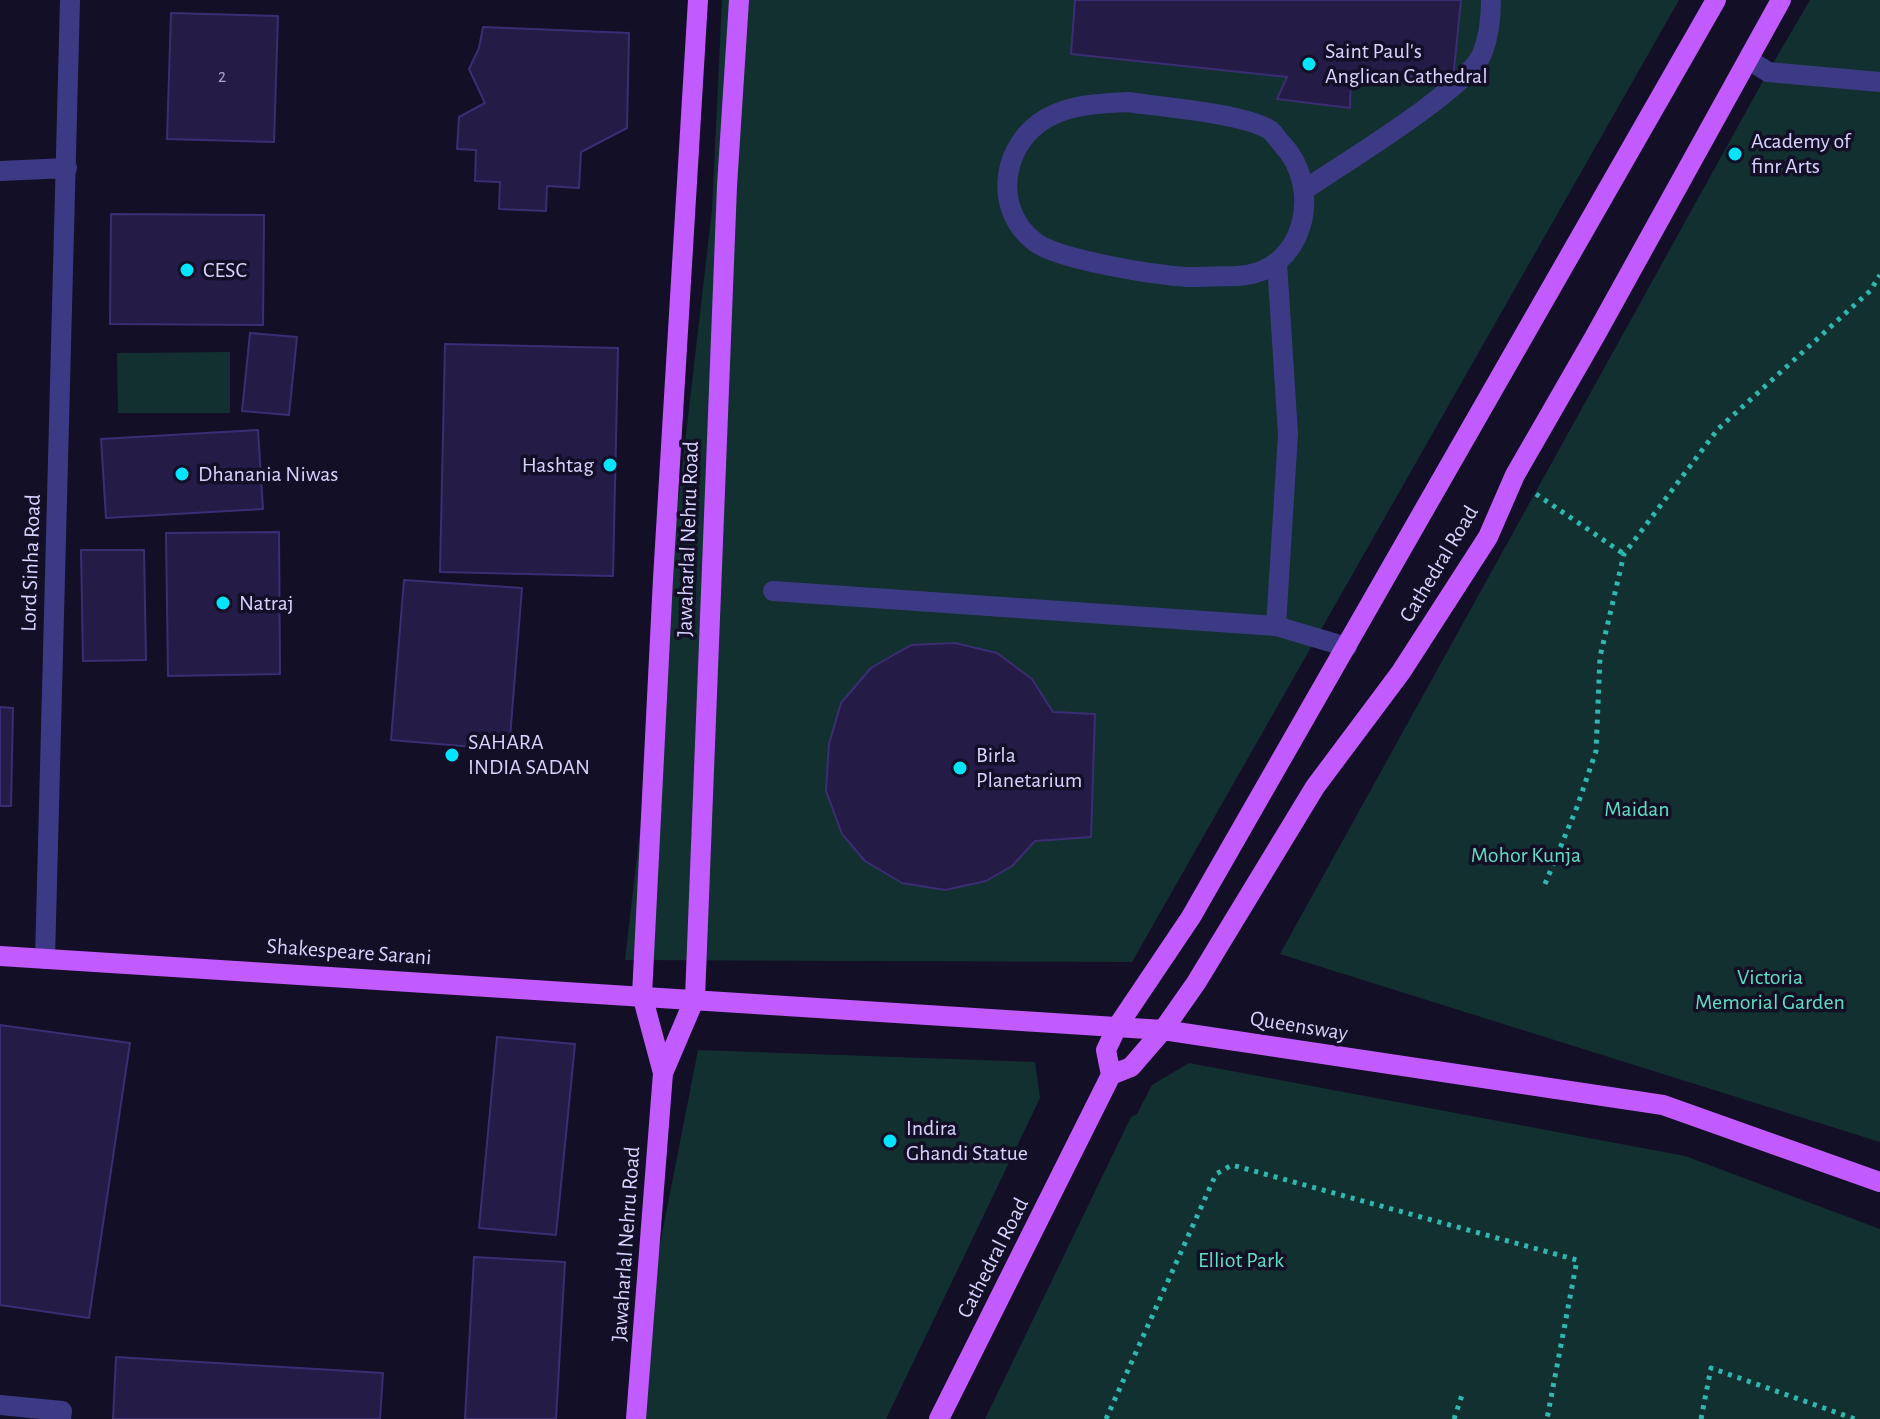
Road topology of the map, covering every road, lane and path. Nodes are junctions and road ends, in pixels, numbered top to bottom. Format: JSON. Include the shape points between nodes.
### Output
{"nodes":[{"id":1,"x":70,"y":0,"type":"edge"},
{"id":2,"x":698,"y":0,"type":"edge"},
{"id":3,"x":739,"y":0,"type":"edge"},
{"id":4,"x":1491,"y":0,"type":"edge"},
{"id":5,"x":1716,"y":0,"type":"edge"},
{"id":6,"x":1781,"y":0,"type":"edge"},
{"id":7,"x":1749,"y":60,"type":"junction"},
{"id":8,"x":1880,"y":82,"type":"edge"},
{"id":9,"x":67,"y":168,"type":"junction"},
{"id":10,"x":0,"y":171,"type":"edge"},
{"id":11,"x":1306,"y":189,"type":"junction"},
{"id":12,"x":1277,"y":263,"type":"junction"},
{"id":13,"x":1880,"y":275,"type":"edge"},
{"id":14,"x":1515,"y":475,"type":"junction"},
{"id":15,"x":1624,"y":554,"type":"junction"},
{"id":16,"x":773,"y":591,"type":"dead end"},
{"id":17,"x":1276,"y":626,"type":"junction"},
{"id":18,"x":1347,"y":647,"type":"junction"},
{"id":19,"x":1545,"y":884,"type":"dead end"},
{"id":20,"x":0,"y":956,"type":"edge"},
{"id":21,"x":45,"y":959,"type":"junction"},
{"id":22,"x":642,"y":995,"type":"junction"},
{"id":23,"x":695,"y":998,"type":"junction"},
{"id":24,"x":1117,"y":1027,"type":"junction"},
{"id":25,"x":1163,"y":1030,"type":"junction"},
{"id":26,"x":663,"y":1073,"type":"junction"},
{"id":27,"x":1111,"y":1075,"type":"junction"},
{"id":28,"x":1880,"y":1182,"type":"edge"},
{"id":29,"x":1463,"y":1392,"type":"dead end"},
{"id":30,"x":0,"y":1405,"type":"edge"},
{"id":31,"x":61,"y":1419,"type":"edge"},
{"id":32,"x":636,"y":1419,"type":"edge"},
{"id":33,"x":939,"y":1419,"type":"edge"},
{"id":34,"x":1106,"y":1419,"type":"edge"},
{"id":35,"x":1454,"y":1419,"type":"edge"},
{"id":36,"x":1547,"y":1419,"type":"edge"},
{"id":37,"x":1701,"y":1419,"type":"edge"},
{"id":38,"x":1855,"y":1419,"type":"edge"}],
"edges":[{"from":1,"to":9,"type":"street","name":"Lord Sinha Road"},
{"from":2,"to":22,"type":"main road","name":"Jawaharlal Nehru Road"},
{"from":3,"to":23,"type":"main road","name":"Jawaharlal Nehru Road"},
{"from":4,"to":11,"type":"street","via":[[1481,57],[1457,84]]},
{"from":5,"to":18,"type":"main road","name":"Cathedral Road"},
{"from":6,"to":7,"type":"main road","name":"Cathedral Road"},
{"from":7,"to":8,"type":"street","via":[[1768,72]]},
{"from":7,"to":14,"type":"main road","name":"Cathedral Road"},
{"from":9,"to":10,"type":"street"},
{"from":9,"to":21,"type":"street","name":"Lord Sinha Road"},
{"from":11,"to":12,"type":"street","via":[[1294,244]]},
{"from":11,"to":12,"type":"street","via":[[1294,156],[1270,130],[1231,117],[1127,102],[1075,106],[1039,123],[1013,151],[1006,195],[1016,225],[1037,244],[1067,257],[1187,277],[1245,275]]},
{"from":12,"to":17,"type":"street","via":[[1288,444]]},
{"from":13,"to":15,"type":"path","via":[[1870,291],[1718,429]]},
{"from":14,"to":15,"type":"path"},
{"from":14,"to":25,"type":"main road","name":"Cathedral Road","via":[[1488,537],[1401,672],[1315,787]]},
{"from":15,"to":19,"type":"path","via":[[1600,657],[1596,751]]},
{"from":16,"to":17,"type":"street"},
{"from":17,"to":18,"type":"street"},
{"from":18,"to":24,"type":"main road","name":"Cathedral Road","via":[[1191,917]]},
{"from":20,"to":21,"type":"main road","name":"Shakespeare Sarani"},
{"from":21,"to":22,"type":"main road","name":"Shakespeare Sarani"},
{"from":22,"to":23,"type":"main road","name":"Shakespeare Sarani"},
{"from":22,"to":26,"type":"main road","name":"Jawaharlal Nehru Road"},
{"from":23,"to":24,"type":"main road","name":"Queensway"},
{"from":23,"to":26,"type":"main road","name":"Jawaharlal Nehru Road"},
{"from":24,"to":25,"type":"main road","name":"Queensway"},
{"from":24,"to":27,"type":"main road","name":"Cathedral Road","via":[[1106,1050]]},
{"from":25,"to":27,"type":"main road","name":"Cathedral Road","via":[[1131,1067]]},
{"from":25,"to":28,"type":"main road","name":"Queensway","via":[[1663,1105]]},
{"from":26,"to":32,"type":"main road","name":"Jawaharlal Nehru Road"},
{"from":27,"to":33,"type":"main road","name":"Cathedral Road"},
{"from":29,"to":35,"type":"path"},
{"from":30,"to":31,"type":"street","via":[[62,1411]]},
{"from":34,"to":36,"type":"path","via":[[1216,1174],[1232,1165],[1577,1260]]},
{"from":37,"to":38,"type":"path","via":[[1711,1368]]}]}
